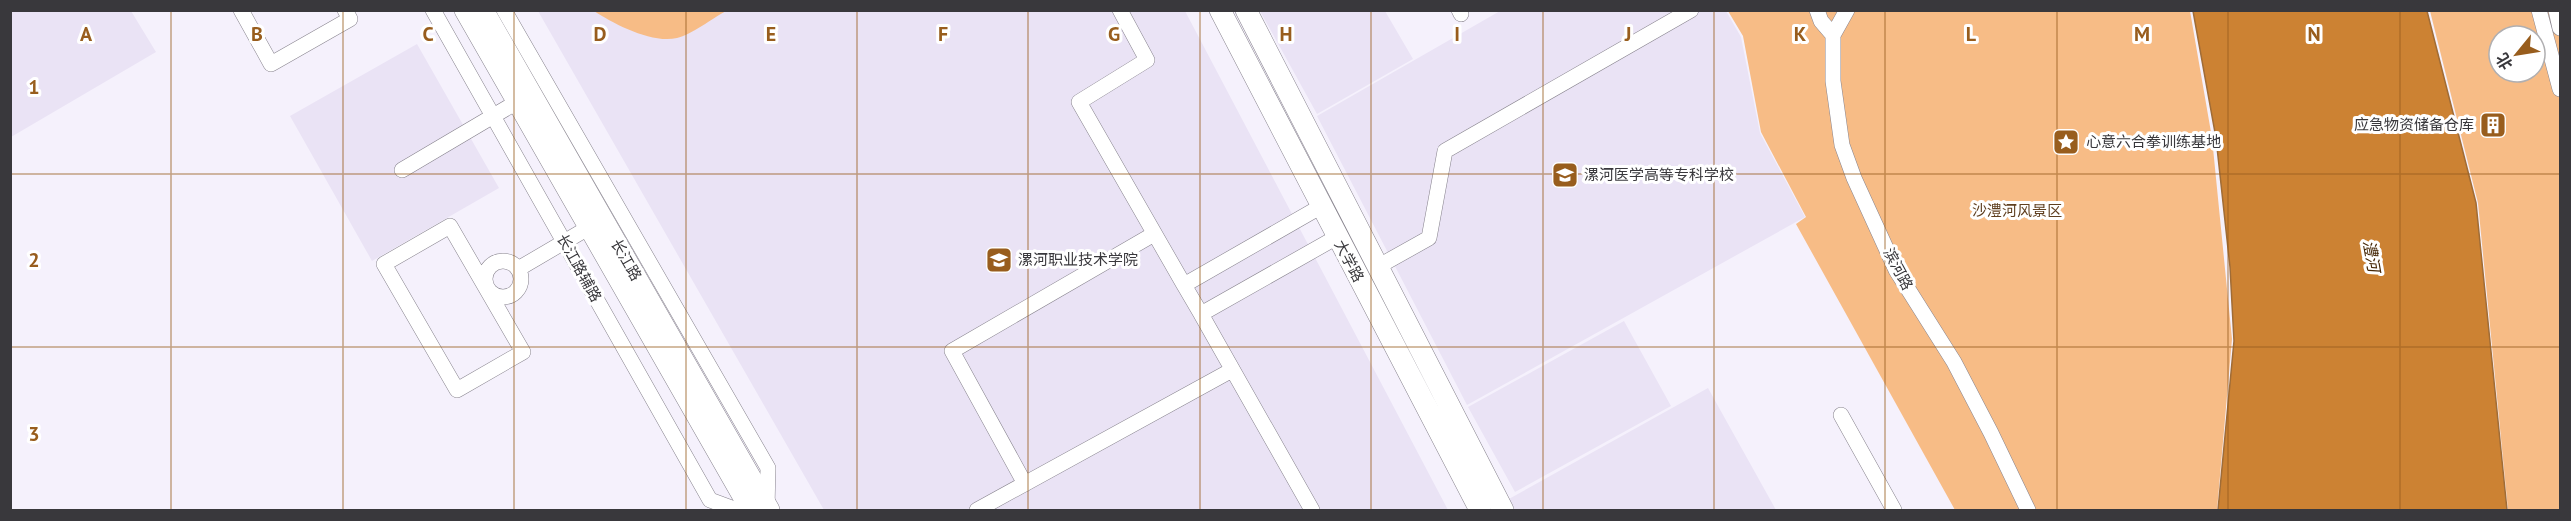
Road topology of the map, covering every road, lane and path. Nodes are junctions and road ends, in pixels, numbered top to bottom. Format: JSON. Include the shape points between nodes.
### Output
{"nodes":[{"id":1,"x":241,"y":10,"type":"edge"},
{"id":2,"x":345,"y":10,"type":"edge"},
{"id":3,"x":433,"y":10,"type":"edge"},
{"id":4,"x":465,"y":10,"type":"edge"},
{"id":5,"x":483,"y":10,"type":"edge"},
{"id":6,"x":504,"y":10,"type":"edge"},
{"id":7,"x":1120,"y":10,"type":"edge"},
{"id":8,"x":1220,"y":10,"type":"edge"},
{"id":9,"x":1246,"y":10,"type":"edge"},
{"id":10,"x":1691,"y":10,"type":"edge"},
{"id":11,"x":1817,"y":10,"type":"edge"},
{"id":12,"x":1847,"y":10,"type":"edge"},
{"id":13,"x":2539,"y":10,"type":"edge"},
{"id":14,"x":2556,"y":10,"type":"edge"},
{"id":15,"x":2560,"y":28,"type":"edge"},
{"id":16,"x":1833,"y":35,"type":"junction"},
{"id":17,"x":2560,"y":89,"type":"edge"},
{"id":18,"x":517,"y":102,"type":"junction"},
{"id":19,"x":492,"y":115,"type":"junction"},
{"id":20,"x":402,"y":170,"type":"dead end"},
{"id":21,"x":1320,"y":207,"type":"junction"},
{"id":22,"x":588,"y":228,"type":"junction"},
{"id":23,"x":1154,"y":234,"type":"junction"},
{"id":24,"x":1337,"y":237,"type":"junction"},
{"id":25,"x":564,"y":242,"type":"junction"},
{"id":26,"x":1379,"y":266,"type":"junction"},
{"id":27,"x":518,"y":269,"type":"junction"},
{"id":28,"x":1184,"y":285,"type":"junction"},
{"id":29,"x":487,"y":290,"type":"junction"},
{"id":30,"x":1201,"y":314,"type":"junction"},
{"id":31,"x":1233,"y":370,"type":"junction"},
{"id":32,"x":1841,"y":415,"type":"dead end"},
{"id":33,"x":1025,"y":484,"type":"junction"},
{"id":34,"x":737,"y":510,"type":"edge"},
{"id":35,"x":762,"y":510,"type":"edge"},
{"id":36,"x":977,"y":510,"type":"edge"},
{"id":37,"x":1312,"y":510,"type":"edge"},
{"id":38,"x":1480,"y":510,"type":"edge"},
{"id":39,"x":1503,"y":510,"type":"edge"},
{"id":40,"x":1894,"y":510,"type":"edge"},
{"id":41,"x":2028,"y":510,"type":"edge"}],
"edges":[{"from":1,"to":2,"type":"street","via":[[271,64],[350,19]]},
{"from":3,"to":19,"type":"street","name":"长江路辅路"},
{"from":4,"to":18,"type":"main road","name":"长江路"},
{"from":5,"to":35,"type":"main road","name":"长江路"},
{"from":6,"to":35,"type":"street","via":[[768,468]]},
{"from":7,"to":23,"type":"street","via":[[1147,60],[1079,102]]},
{"from":8,"to":21,"type":"main road","name":"大学路"},
{"from":9,"to":26,"type":"main road","name":"大学路"},
{"from":10,"to":26,"type":"street","via":[[1445,151],[1429,238]]},
{"from":11,"to":16,"type":"street"},
{"from":12,"to":16,"type":"street","name":"滨河路"},
{"from":13,"to":17,"type":"street"},
{"from":14,"to":15,"type":"street"},
{"from":16,"to":41,"type":"street","name":"滨河路","via":[[1833,81],[1842,145],[1854,178],[1896,270],[1954,362]]},
{"from":18,"to":19,"type":"street"},
{"from":18,"to":22,"type":"main road","name":"长江路"},
{"from":19,"to":20,"type":"street"},
{"from":19,"to":25,"type":"street","name":"长江路辅路"},
{"from":21,"to":24,"type":"main road","name":"大学路"},
{"from":21,"to":28,"type":"street"},
{"from":22,"to":25,"type":"street"},
{"from":22,"to":35,"type":"main road","name":"长江路"},
{"from":23,"to":28,"type":"street"},
{"from":23,"to":33,"type":"street","via":[[952,351]]},
{"from":24,"to":30,"type":"street"},
{"from":24,"to":38,"type":"main road","name":"大学路"},
{"from":25,"to":27,"type":"street"},
{"from":25,"to":34,"type":"street","name":"长江路辅路","via":[[710,500]]},
{"from":26,"to":39,"type":"main road","name":"大学路"},
{"from":27,"to":29,"type":"street","via":[[521,281],[515,293],[504,298]]},
{"from":27,"to":29,"type":"street","via":[[509,261],[492,264],[485,273]]},
{"from":28,"to":30,"type":"street"},
{"from":29,"to":29,"type":"street","via":[[523,352],[457,390],[384,264],[450,226]]},
{"from":30,"to":31,"type":"street"},
{"from":31,"to":33,"type":"street"},
{"from":31,"to":37,"type":"street"},
{"from":32,"to":40,"type":"street"},
{"from":33,"to":36,"type":"street"}]}
